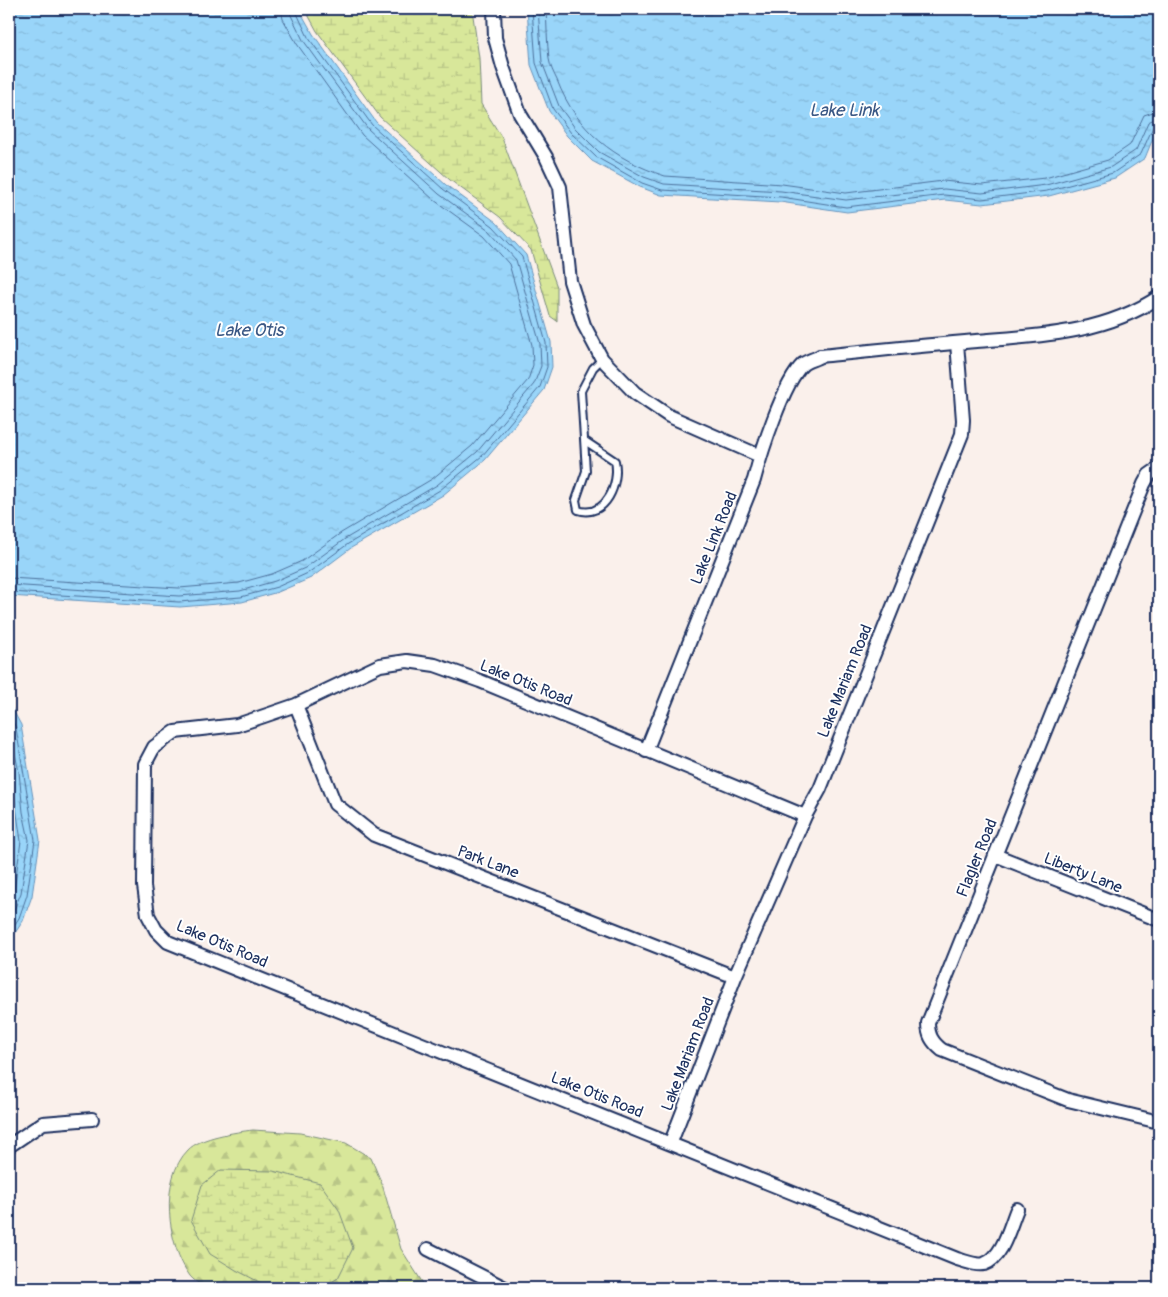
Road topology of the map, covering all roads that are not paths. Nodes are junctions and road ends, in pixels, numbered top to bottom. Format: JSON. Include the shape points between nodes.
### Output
{"nodes":[{"id":1,"x":494,"y":9,"type":"edge"},
{"id":2,"x":1159,"y":297,"type":"edge"},
{"id":3,"x":957,"y":343,"type":"junction"},
{"id":4,"x":602,"y":359,"type":"junction"},
{"id":5,"x":585,"y":441,"type":"junction"},
{"id":6,"x":760,"y":456,"type":"junction"},
{"id":7,"x":1159,"y":468,"type":"edge"},
{"id":8,"x":296,"y":705,"type":"junction"},
{"id":9,"x":646,"y":751,"type":"junction"},
{"id":10,"x":805,"y":816,"type":"junction"},
{"id":11,"x":995,"y":856,"type":"junction"},
{"id":12,"x":1159,"y":920,"type":"edge"},
{"id":13,"x":736,"y":977,"type":"junction"},
{"id":14,"x":92,"y":1119,"type":"dead end"},
{"id":15,"x":1159,"y":1122,"type":"edge"},
{"id":16,"x":671,"y":1142,"type":"junction"},
{"id":17,"x":9,"y":1146,"type":"edge"},
{"id":18,"x":1018,"y":1209,"type":"dead end"},
{"id":19,"x":428,"y":1249,"type":"dead end"},
{"id":20,"x":505,"y":1288,"type":"edge"}],
"edges":[{"from":1,"to":4,"type":"street","via":[[495,38],[520,114],[560,187],[570,281],[584,325]]},
{"from":2,"to":3,"type":"street","via":[[1114,320],[1069,333]]},
{"from":3,"to":6,"type":"street","name":"Lake Link Road","via":[[829,356],[803,364],[790,382]]},
{"from":3,"to":10,"type":"street","name":"Lake Mariam Road","via":[[962,434],[820,789]]},
{"from":4,"to":5,"type":"lane","via":[[593,368],[581,391]]},
{"from":4,"to":6,"type":"street","via":[[635,393],[669,416]]},
{"from":5,"to":5,"type":"lane","via":[[586,471],[576,500],[578,510],[587,513],[606,504],[617,470],[615,461]]},
{"from":6,"to":9,"type":"street","name":"Lake Link Road","via":[[754,480]]},
{"from":7,"to":11,"type":"street","name":"Flagler Road","via":[[1149,475],[1144,484]]},
{"from":8,"to":9,"type":"street","name":"Lake Otis Road","via":[[380,665],[426,664],[480,681]]},
{"from":8,"to":13,"type":"street","name":"Park Lane","via":[[335,804],[374,835]]},
{"from":8,"to":16,"type":"street","name":"Lake Otis Road","via":[[237,725],[175,732],[154,747],[145,764],[144,886],[148,915],[156,930],[168,942]]},
{"from":9,"to":10,"type":"street","name":"Lake Otis Road"},
{"from":10,"to":13,"type":"street","name":"Lake Mariam Road"},
{"from":11,"to":12,"type":"street","name":"Liberty Lane"},
{"from":11,"to":15,"type":"street","name":"Flagler Road","via":[[928,1023],[928,1032],[935,1044],[942,1050],[1068,1100]]},
{"from":13,"to":16,"type":"street","name":"Lake Mariam Road"},
{"from":14,"to":17,"type":"street","via":[[43,1123]]},
{"from":16,"to":18,"type":"street","name":"Lake Otis Road","via":[[974,1264],[985,1264],[994,1257]]},
{"from":19,"to":20,"type":"street"}]}
